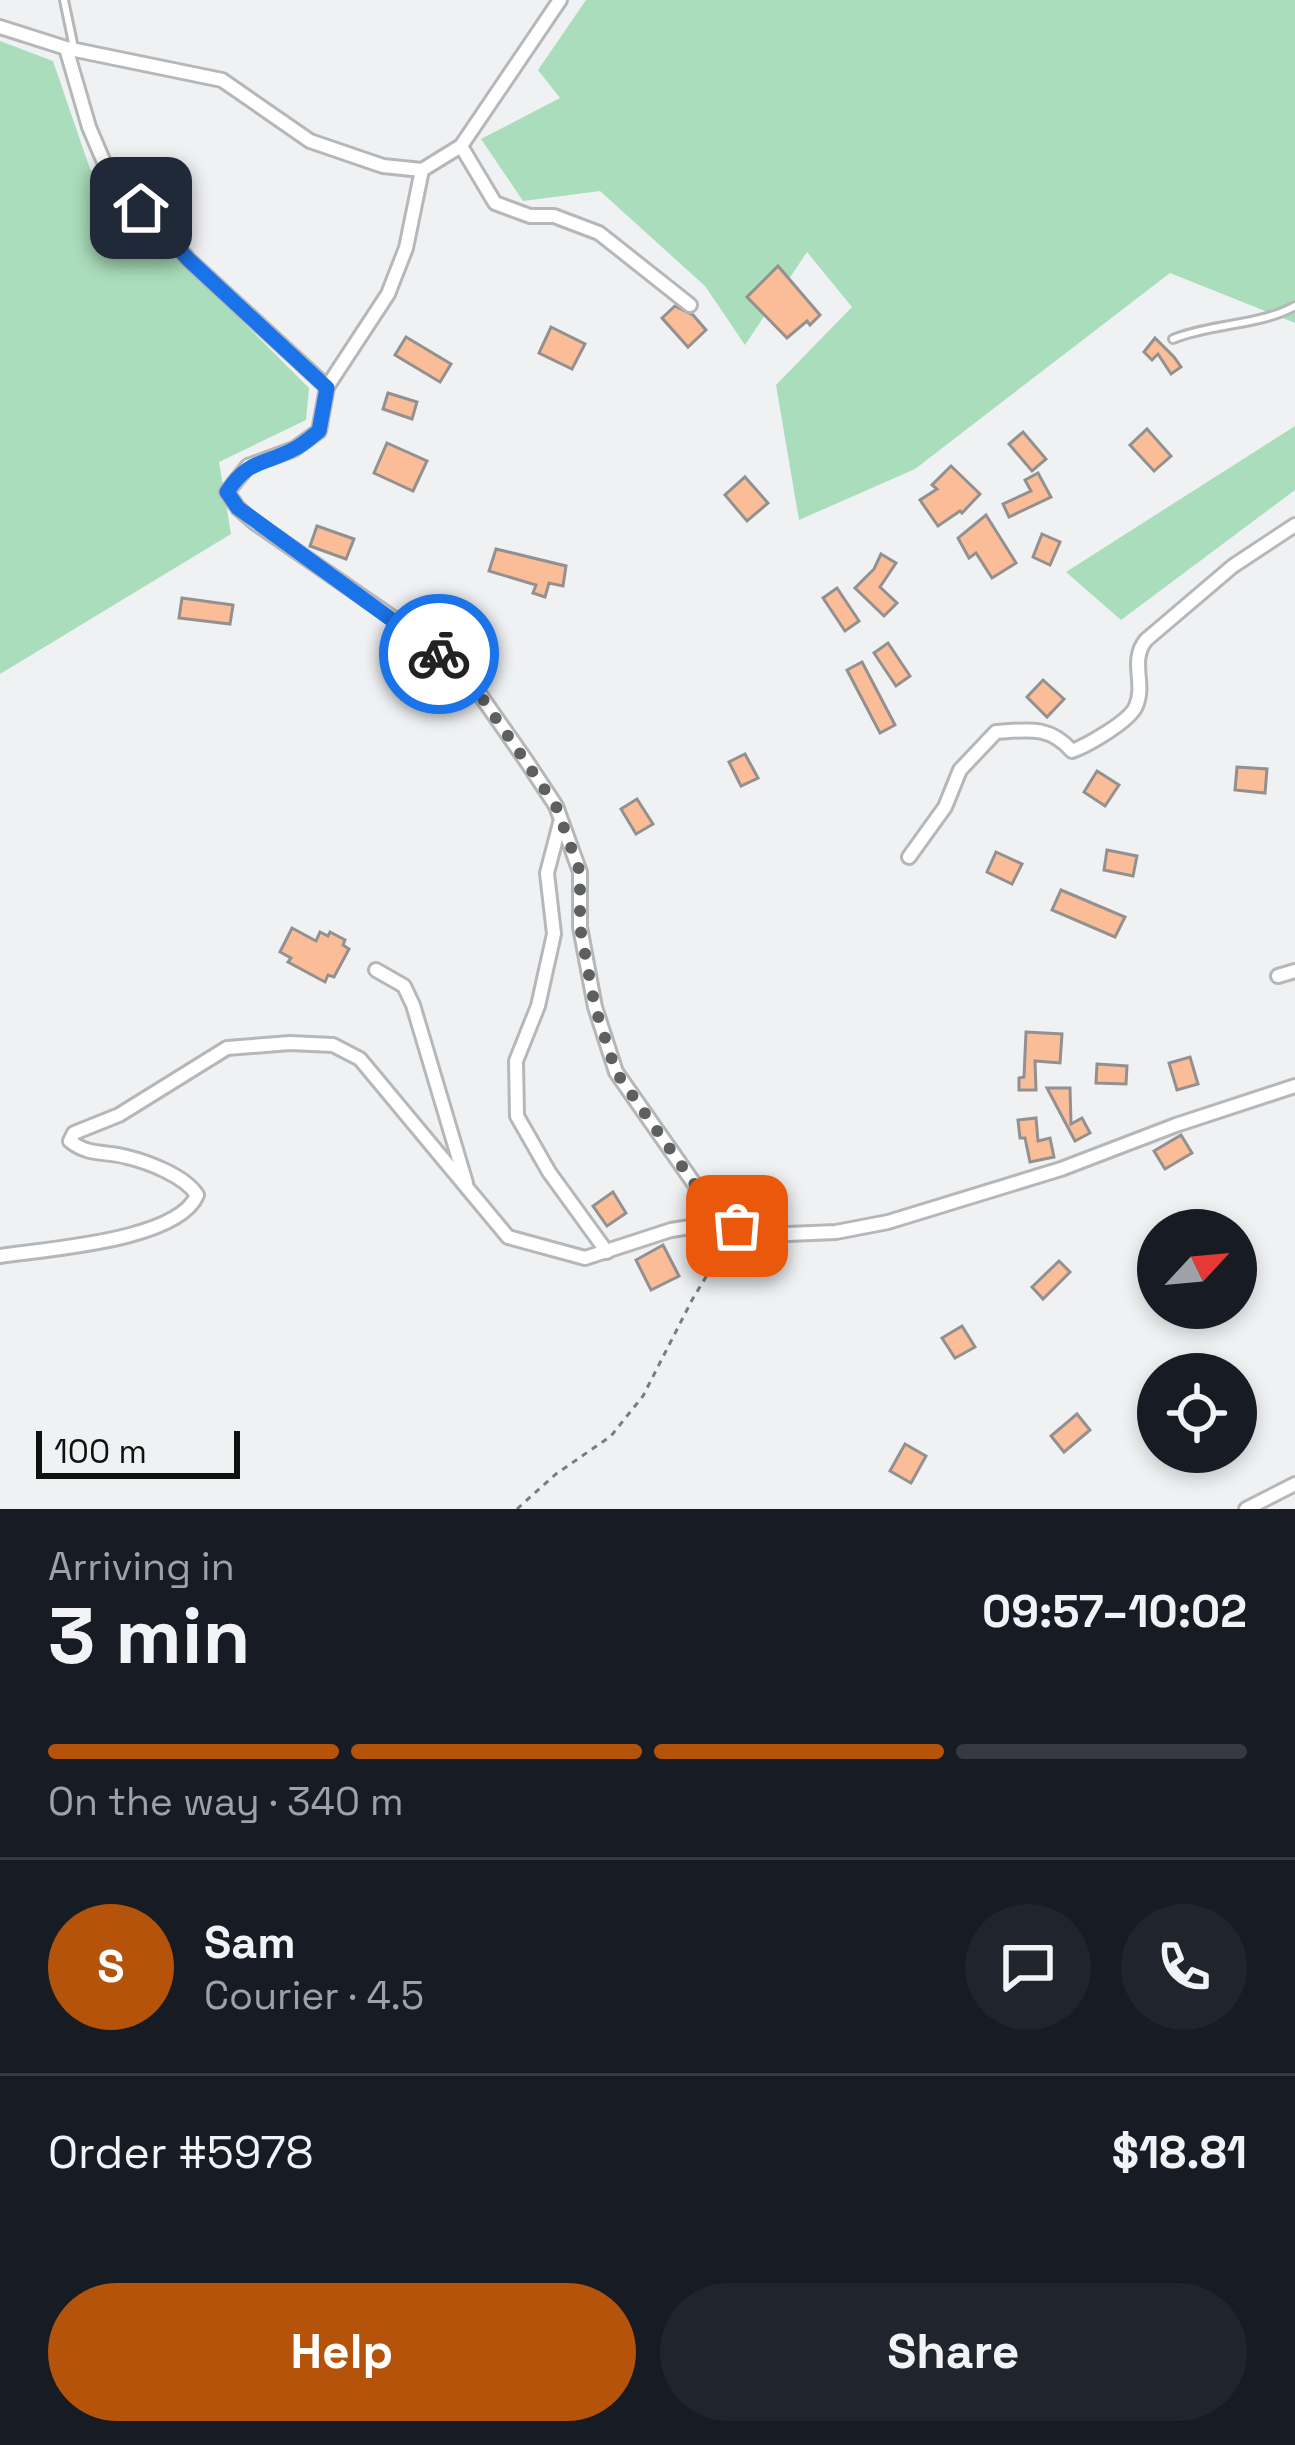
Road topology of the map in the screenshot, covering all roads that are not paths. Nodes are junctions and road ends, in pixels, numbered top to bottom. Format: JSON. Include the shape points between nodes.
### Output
{"nodes":[{"id":1,"x":64,"y":0,"type":"edge"},
{"id":2,"x":560,"y":0,"type":"edge"},
{"id":3,"x":0,"y":27,"type":"edge"},
{"id":4,"x":70,"y":48,"type":"junction"},
{"id":5,"x":461,"y":146,"type":"junction"},
{"id":6,"x":422,"y":170,"type":"junction"},
{"id":7,"x":690,"y":305,"type":"dead end"},
{"id":8,"x":1295,"y":306,"type":"edge"},
{"id":9,"x":1173,"y":339,"type":"dead end"},
{"id":10,"x":327,"y":388,"type":"junction"},
{"id":11,"x":1295,"y":525,"type":"edge"},
{"id":12,"x":560,"y":823,"type":"junction"},
{"id":13,"x":909,"y":857,"type":"dead end"},
{"id":14,"x":376,"y":970,"type":"dead end"},
{"id":15,"x":1295,"y":971,"type":"edge"},
{"id":16,"x":1278,"y":976,"type":"dead end"},
{"id":17,"x":1295,"y":1086,"type":"edge"},
{"id":18,"x":470,"y":1195,"type":"junction"},
{"id":19,"x":721,"y":1222,"type":"junction"},
{"id":20,"x":608,"y":1252,"type":"junction"},
{"id":21,"x":0,"y":1256,"type":"edge"},
{"id":22,"x":1295,"y":1484,"type":"edge"},
{"id":23,"x":1246,"y":1509,"type":"edge"}],
"edges":[{"from":1,"to":4,"type":"lane"},
{"from":2,"to":5,"type":"street"},
{"from":3,"to":4,"type":"street"},
{"from":4,"to":6,"type":"street","via":[[222,80],[310,141]]},
{"from":4,"to":10,"type":"street","via":[[106,167],[189,260]]},
{"from":5,"to":6,"type":"street"},
{"from":5,"to":7,"type":"street","via":[[495,203],[599,233]]},
{"from":6,"to":10,"type":"street","via":[[388,294]]},
{"from":8,"to":9,"type":"lane"},
{"from":10,"to":12,"type":"street","via":[[319,431],[248,466],[227,492],[254,522],[467,676]]},
{"from":11,"to":13,"type":"street","via":[[1146,640],[1138,650],[1137,705],[1126,719],[1072,751],[1059,736],[996,732],[960,770]]},
{"from":12,"to":19,"type":"street","via":[[580,872],[580,927],[616,1072]]},
{"from":12,"to":20,"type":"street","via":[[547,874],[554,934],[517,1061],[517,1116]]},
{"from":14,"to":18,"type":"street","via":[[404,986],[413,1005]]},
{"from":15,"to":16,"type":"street"},
{"from":17,"to":19,"type":"street","via":[[888,1222],[788,1234]]},
{"from":18,"to":20,"type":"street","via":[[508,1238],[576,1258]]},
{"from":18,"to":21,"type":"street","via":[[360,1059],[333,1046],[227,1048],[70,1141],[182,1180],[196,1195],[190,1206],[125,1236]]},
{"from":19,"to":20,"type":"street"},
{"from":22,"to":23,"type":"street"}]}
